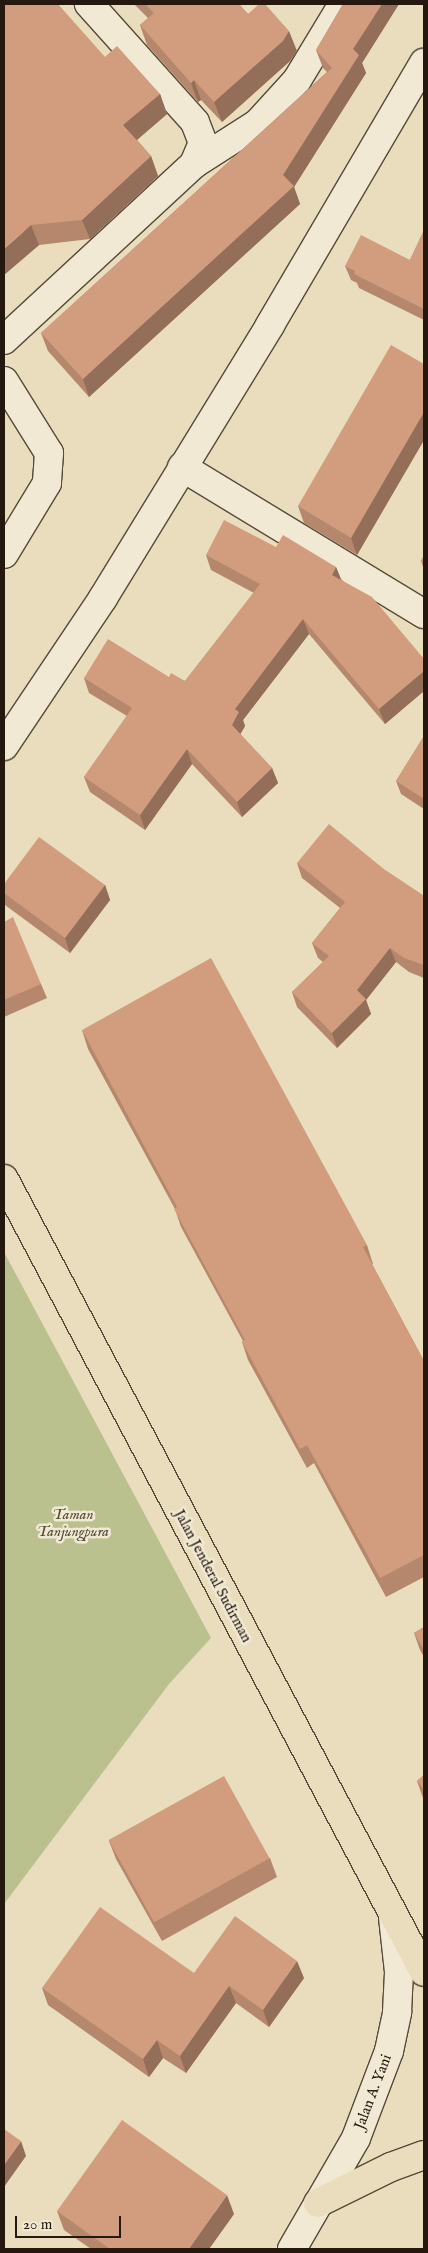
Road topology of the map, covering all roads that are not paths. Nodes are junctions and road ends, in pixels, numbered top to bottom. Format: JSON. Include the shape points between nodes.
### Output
{"nodes":[{"id":1,"x":89,"y":4,"type":"edge"},
{"id":2,"x":343,"y":4,"type":"edge"},
{"id":3,"x":424,"y":63,"type":"edge"},
{"id":4,"x":194,"y":164,"type":"junction"},
{"id":5,"x":4,"y":340,"type":"edge"},
{"id":6,"x":4,"y":381,"type":"edge"},
{"id":7,"x":182,"y":467,"type":"junction"},
{"id":8,"x":4,"y":554,"type":"edge"},
{"id":9,"x":424,"y":614,"type":"edge"},
{"id":10,"x":4,"y":746,"type":"edge"},
{"id":11,"x":4,"y":1179,"type":"edge"},
{"id":12,"x":393,"y":1918,"type":"junction"},
{"id":13,"x":424,"y":1972,"type":"edge"},
{"id":14,"x":424,"y":2156,"type":"edge"},
{"id":15,"x":318,"y":2203,"type":"junction"},
{"id":16,"x":292,"y":2249,"type":"edge"}],
"edges":[{"from":1,"to":4,"type":"street","via":[[195,122],[203,143]]},
{"from":2,"to":4,"type":"street","via":[[297,80],[258,123]]},
{"from":3,"to":7,"type":"street","via":[[270,325]]},
{"from":4,"to":5,"type":"street"},
{"from":6,"to":8,"type":"street","via":[[49,453],[47,484]]},
{"from":7,"to":9,"type":"street"},
{"from":7,"to":10,"type":"street","via":[[103,598]]},
{"from":11,"to":12,"type":"main road","name":"Jalan Jenderal Sudirman"},
{"from":12,"to":13,"type":"main road","name":"Jalan Jenderal Sudirman"},
{"from":12,"to":15,"type":"street","name":"Jalan A. Yani","via":[[399,1972],[397,2012],[389,2052],[356,2138]]},
{"from":14,"to":15,"type":"main road","via":[[390,2167]]},
{"from":15,"to":16,"type":"street","name":"Jalan A. Yani"}]}
